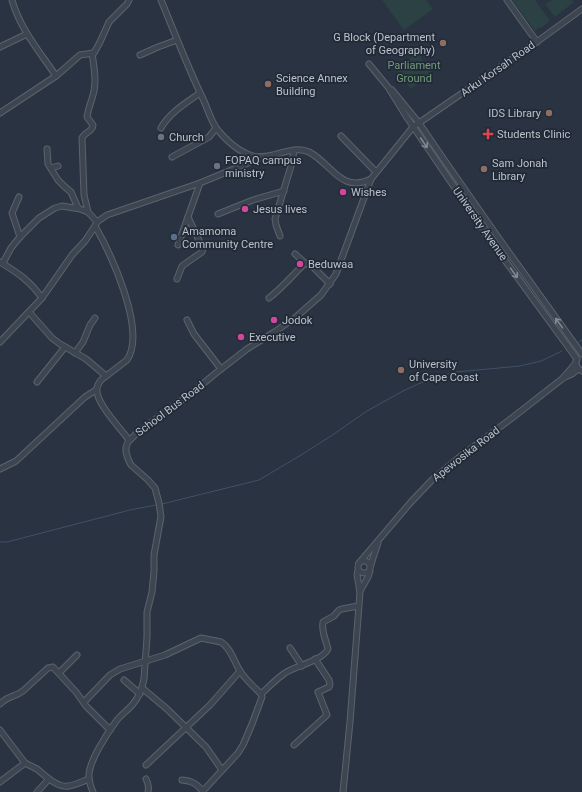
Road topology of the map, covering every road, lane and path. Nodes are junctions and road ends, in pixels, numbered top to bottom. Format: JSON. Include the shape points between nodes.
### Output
{"nodes":[{"id":1,"x":12,"y":0,"type":"edge"},
{"id":2,"x":129,"y":0,"type":"edge"},
{"id":3,"x":162,"y":0,"type":"edge"},
{"id":4,"x":507,"y":0,"type":"edge"},
{"id":5,"x":582,"y":9,"type":"edge"},
{"id":6,"x":27,"y":34,"type":"junction"},
{"id":7,"x":177,"y":40,"type":"junction"},
{"id":8,"x":537,"y":42,"type":"junction"},
{"id":9,"x":0,"y":47,"type":"edge"},
{"id":10,"x":92,"y":53,"type":"junction"},
{"id":11,"x":140,"y":55,"type":"dead end"},
{"id":12,"x":369,"y":64,"type":"dead end"},
{"id":13,"x":56,"y":76,"type":"junction"},
{"id":14,"x":388,"y":87,"type":"junction"},
{"id":15,"x":200,"y":93,"type":"junction"},
{"id":16,"x":0,"y":113,"type":"edge"},
{"id":17,"x":419,"y":123,"type":"junction"},
{"id":18,"x":413,"y":127,"type":"junction"},
{"id":19,"x":161,"y":128,"type":"dead end"},
{"id":20,"x":216,"y":128,"type":"junction"},
{"id":21,"x":341,"y":136,"type":"dead end"},
{"id":22,"x":47,"y":149,"type":"dead end"},
{"id":23,"x":294,"y":151,"type":"junction"},
{"id":24,"x":172,"y":157,"type":"dead end"},
{"id":25,"x":260,"y":158,"type":"junction"},
{"id":26,"x":58,"y":166,"type":"dead end"},
{"id":27,"x":51,"y":168,"type":"junction"},
{"id":28,"x":376,"y":172,"type":"junction"},
{"id":29,"x":371,"y":179,"type":"junction"},
{"id":30,"x":200,"y":184,"type":"junction"},
{"id":31,"x":284,"y":191,"type":"junction"},
{"id":32,"x":19,"y":197,"type":"dead end"},
{"id":33,"x":78,"y":208,"type":"junction"},
{"id":34,"x":88,"y":212,"type":"junction"},
{"id":35,"x":218,"y":214,"type":"dead end"},
{"id":36,"x":188,"y":217,"type":"junction"},
{"id":37,"x":96,"y":224,"type":"junction"},
{"id":38,"x":280,"y":236,"type":"dead end"},
{"id":39,"x":20,"y":237,"type":"junction"},
{"id":40,"x":178,"y":245,"type":"dead end"},
{"id":41,"x":295,"y":254,"type":"dead end"},
{"id":42,"x":2,"y":263,"type":"edge"},
{"id":43,"x":305,"y":263,"type":"junction"},
{"id":44,"x":177,"y":279,"type":"dead end"},
{"id":45,"x":330,"y":284,"type":"junction"},
{"id":46,"x":42,"y":298,"type":"junction"},
{"id":47,"x":269,"y":298,"type":"dead end"},
{"id":48,"x":29,"y":312,"type":"junction"},
{"id":49,"x":95,"y":318,"type":"dead end"},
{"id":50,"x":188,"y":320,"type":"dead end"},
{"id":51,"x":0,"y":342,"type":"edge"},
{"id":52,"x":65,"y":347,"type":"junction"},
{"id":53,"x":75,"y":352,"type":"junction"},
{"id":54,"x":582,"y":355,"type":"edge"},
{"id":55,"x":576,"y":361,"type":"junction"},
{"id":56,"x":221,"y":369,"type":"junction"},
{"id":57,"x":580,"y":370,"type":"edge"},
{"id":58,"x":106,"y":376,"type":"junction"},
{"id":59,"x":562,"y":378,"type":"junction"},
{"id":60,"x":37,"y":382,"type":"dead end"},
{"id":61,"x":96,"y":390,"type":"junction"},
{"id":62,"x":130,"y":440,"type":"junction"},
{"id":63,"x":0,"y":469,"type":"edge"},
{"id":64,"x":379,"y":540,"type":"junction"},
{"id":65,"x":359,"y":563,"type":"junction"},
{"id":66,"x":370,"y":569,"type":"junction"},
{"id":67,"x":358,"y":570,"type":"junction"},
{"id":68,"x":360,"y":592,"type":"junction"},
{"id":69,"x":358,"y":606,"type":"junction"},
{"id":70,"x":290,"y":648,"type":"dead end"},
{"id":71,"x":77,"y":655,"type":"dead end"},
{"id":72,"x":315,"y":659,"type":"junction"},
{"id":73,"x":145,"y":661,"type":"junction"},
{"id":74,"x":302,"y":666,"type":"junction"},
{"id":75,"x":240,"y":671,"type":"junction"},
{"id":76,"x":59,"y":673,"type":"junction"},
{"id":77,"x":124,"y":680,"type":"dead end"},
{"id":78,"x":142,"y":688,"type":"junction"},
{"id":79,"x":140,"y":694,"type":"junction"},
{"id":80,"x":261,"y":694,"type":"junction"},
{"id":81,"x":84,"y":702,"type":"junction"},
{"id":82,"x":0,"y":704,"type":"edge"},
{"id":83,"x":186,"y":727,"type":"junction"},
{"id":84,"x":0,"y":730,"type":"edge"},
{"id":85,"x":110,"y":730,"type":"junction"},
{"id":86,"x":294,"y":745,"type":"dead end"},
{"id":87,"x":25,"y":763,"type":"junction"},
{"id":88,"x":146,"y":765,"type":"dead end"},
{"id":89,"x":222,"y":770,"type":"junction"},
{"id":90,"x":49,"y":778,"type":"junction"},
{"id":91,"x":88,"y":779,"type":"junction"},
{"id":92,"x":146,"y":779,"type":"dead end"},
{"id":93,"x":182,"y":780,"type":"dead end"},
{"id":94,"x":0,"y":782,"type":"edge"},
{"id":95,"x":37,"y":792,"type":"edge"},
{"id":96,"x":93,"y":792,"type":"edge"},
{"id":97,"x":148,"y":792,"type":"edge"},
{"id":98,"x":203,"y":792,"type":"edge"},
{"id":99,"x":343,"y":792,"type":"edge"}],
"edges":[{"from":1,"to":6,"type":"street"},
{"from":2,"to":10,"type":"street","via":[[109,22]]},
{"from":3,"to":7,"type":"street"},
{"from":4,"to":8,"type":"street"},
{"from":5,"to":8,"type":"street","name":"Arku Korsah Road"},
{"from":6,"to":9,"type":"street"},
{"from":6,"to":13,"type":"street"},
{"from":7,"to":11,"type":"street"},
{"from":7,"to":15,"type":"street"},
{"from":8,"to":17,"type":"street","name":"Arku Korsah Road"},
{"from":10,"to":13,"type":"street","via":[[80,55]]},
{"from":10,"to":34,"type":"street","via":[[94,86],[87,118],[94,125],[82,136],[84,195]]},
{"from":12,"to":14,"type":"street","name":"University Avenue"},
{"from":13,"to":16,"type":"street"},
{"from":14,"to":17,"type":"street","name":"University Avenue"},
{"from":14,"to":18,"type":"street","name":"University Avenue"},
{"from":15,"to":19,"type":"street","via":[[175,111]]},
{"from":15,"to":20,"type":"street"},
{"from":17,"to":18,"type":"street","name":"Arku Korsah Road"},
{"from":54,"to":17,"type":"street","name":"University Avenue","one_way":true},
{"from":18,"to":28,"type":"street","name":"Arku Korsah Road"},
{"from":18,"to":55,"type":"street","name":"University Avenue","one_way":true},
{"from":20,"to":24,"type":"street","via":[[209,137]]},
{"from":20,"to":25,"type":"street","via":[[232,145]]},
{"from":21,"to":28,"type":"street"},
{"from":22,"to":27,"type":"street","via":[[48,164]]},
{"from":23,"to":25,"type":"street"},
{"from":23,"to":29,"type":"street","via":[[301,150],[316,156],[338,178],[357,184]]},
{"from":23,"to":31,"type":"street"},
{"from":25,"to":30,"type":"street"},
{"from":26,"to":27,"type":"street"},
{"from":27,"to":33,"type":"street","via":[[58,180],[71,192]]},
{"from":28,"to":29,"type":"street","name":"School Bus Road"},
{"from":29,"to":45,"type":"street","name":"School Bus Road"},
{"from":30,"to":36,"type":"street"},
{"from":30,"to":37,"type":"street","via":[[107,215]]},
{"from":31,"to":35,"type":"street"},
{"from":31,"to":38,"type":"street","via":[[274,219]]},
{"from":32,"to":39,"type":"street","via":[[12,213]]},
{"from":33,"to":34,"type":"street"},
{"from":33,"to":39,"type":"street","via":[[55,208],[39,218]]},
{"from":34,"to":37,"type":"street"},
{"from":36,"to":40,"type":"street"},
{"from":36,"to":44,"type":"street","via":[[203,249],[182,266]]},
{"from":37,"to":46,"type":"street"},
{"from":37,"to":58,"type":"street","via":[[122,285],[132,327],[130,355]]},
{"from":39,"to":42,"type":"street"},
{"from":41,"to":43,"type":"street"},
{"from":42,"to":46,"type":"street","via":[[34,286]]},
{"from":43,"to":45,"type":"street"},
{"from":43,"to":47,"type":"street"},
{"from":45,"to":56,"type":"street","name":"School Bus Road","via":[[296,316]]},
{"from":46,"to":48,"type":"street"},
{"from":48,"to":51,"type":"street"},
{"from":48,"to":52,"type":"street","via":[[52,338]]},
{"from":49,"to":53,"type":"street"},
{"from":50,"to":56,"type":"street","via":[[194,334]]},
{"from":52,"to":53,"type":"street"},
{"from":52,"to":60,"type":"street"},
{"from":53,"to":58,"type":"street"},
{"from":54,"to":55,"type":"street"},
{"from":55,"to":57,"type":"street","name":"University Avenue"},
{"from":55,"to":59,"type":"street"},
{"from":56,"to":62,"type":"street","name":"School Bus Road","via":[[137,432]]},
{"from":57,"to":59,"type":"street"},
{"from":58,"to":61,"type":"street"},
{"from":59,"to":64,"type":"street","name":"Apewosika Road","via":[[432,480]]},
{"from":61,"to":62,"type":"street","via":[[105,409]]},
{"from":61,"to":63,"type":"street","via":[[85,397],[16,461]]},
{"from":62,"to":73,"type":"street","name":"School Bus Road","via":[[126,447],[128,459],[131,465],[154,485],[161,517],[154,555],[152,592],[147,612]]},
{"from":64,"to":65,"type":"street","name":"Apewosika Road"},
{"from":64,"to":66,"type":"street","name":"Apewosika Road"},
{"from":65,"to":66,"type":"street","via":[[366,561],[370,564]]},
{"from":65,"to":67,"type":"street"},
{"from":66,"to":67,"type":"street","via":[[364,574]]},
{"from":66,"to":68,"type":"street","name":"Apewosika Road"},
{"from":67,"to":68,"type":"street","name":"Apewosika Road"},
{"from":68,"to":69,"type":"street","name":"Apewosika Road"},
{"from":69,"to":72,"type":"street","via":[[342,609],[323,622],[328,650]]},
{"from":69,"to":99,"type":"street","name":"Apewosika Road"},
{"from":70,"to":74,"type":"street"},
{"from":71,"to":76,"type":"street"},
{"from":72,"to":74,"type":"street"},
{"from":72,"to":86,"type":"street","via":[[329,680],[329,687],[318,692],[327,715]]},
{"from":73,"to":75,"type":"street","via":[[202,638],[223,644]]},
{"from":73,"to":78,"type":"street","name":"School Bus Road"},
{"from":73,"to":81,"type":"street","via":[[110,675]]},
{"from":74,"to":80,"type":"street","via":[[286,672]]},
{"from":75,"to":80,"type":"street"},
{"from":75,"to":83,"type":"street","via":[[216,700]]},
{"from":76,"to":81,"type":"street"},
{"from":76,"to":82,"type":"street","via":[[53,667],[48,668],[23,691]]},
{"from":77,"to":79,"type":"street"},
{"from":78,"to":79,"type":"street","name":"School Bus Road"},
{"from":78,"to":83,"type":"street"},
{"from":79,"to":85,"type":"street","name":"School Bus Road"},
{"from":80,"to":89,"type":"street","via":[[262,700],[243,745]]},
{"from":81,"to":85,"type":"street"},
{"from":83,"to":88,"type":"street"},
{"from":83,"to":89,"type":"street","via":[[206,747]]},
{"from":84,"to":87,"type":"street"},
{"from":85,"to":91,"type":"street","name":"School Bus Road","via":[[92,762]]},
{"from":87,"to":90,"type":"street"},
{"from":87,"to":94,"type":"street"},
{"from":89,"to":98,"type":"street"},
{"from":90,"to":91,"type":"street","via":[[54,783],[66,787]]},
{"from":90,"to":95,"type":"street"},
{"from":91,"to":96,"type":"street"},
{"from":92,"to":97,"type":"street","via":[[149,783]]},
{"from":93,"to":98,"type":"street","via":[[194,783]]}]}
